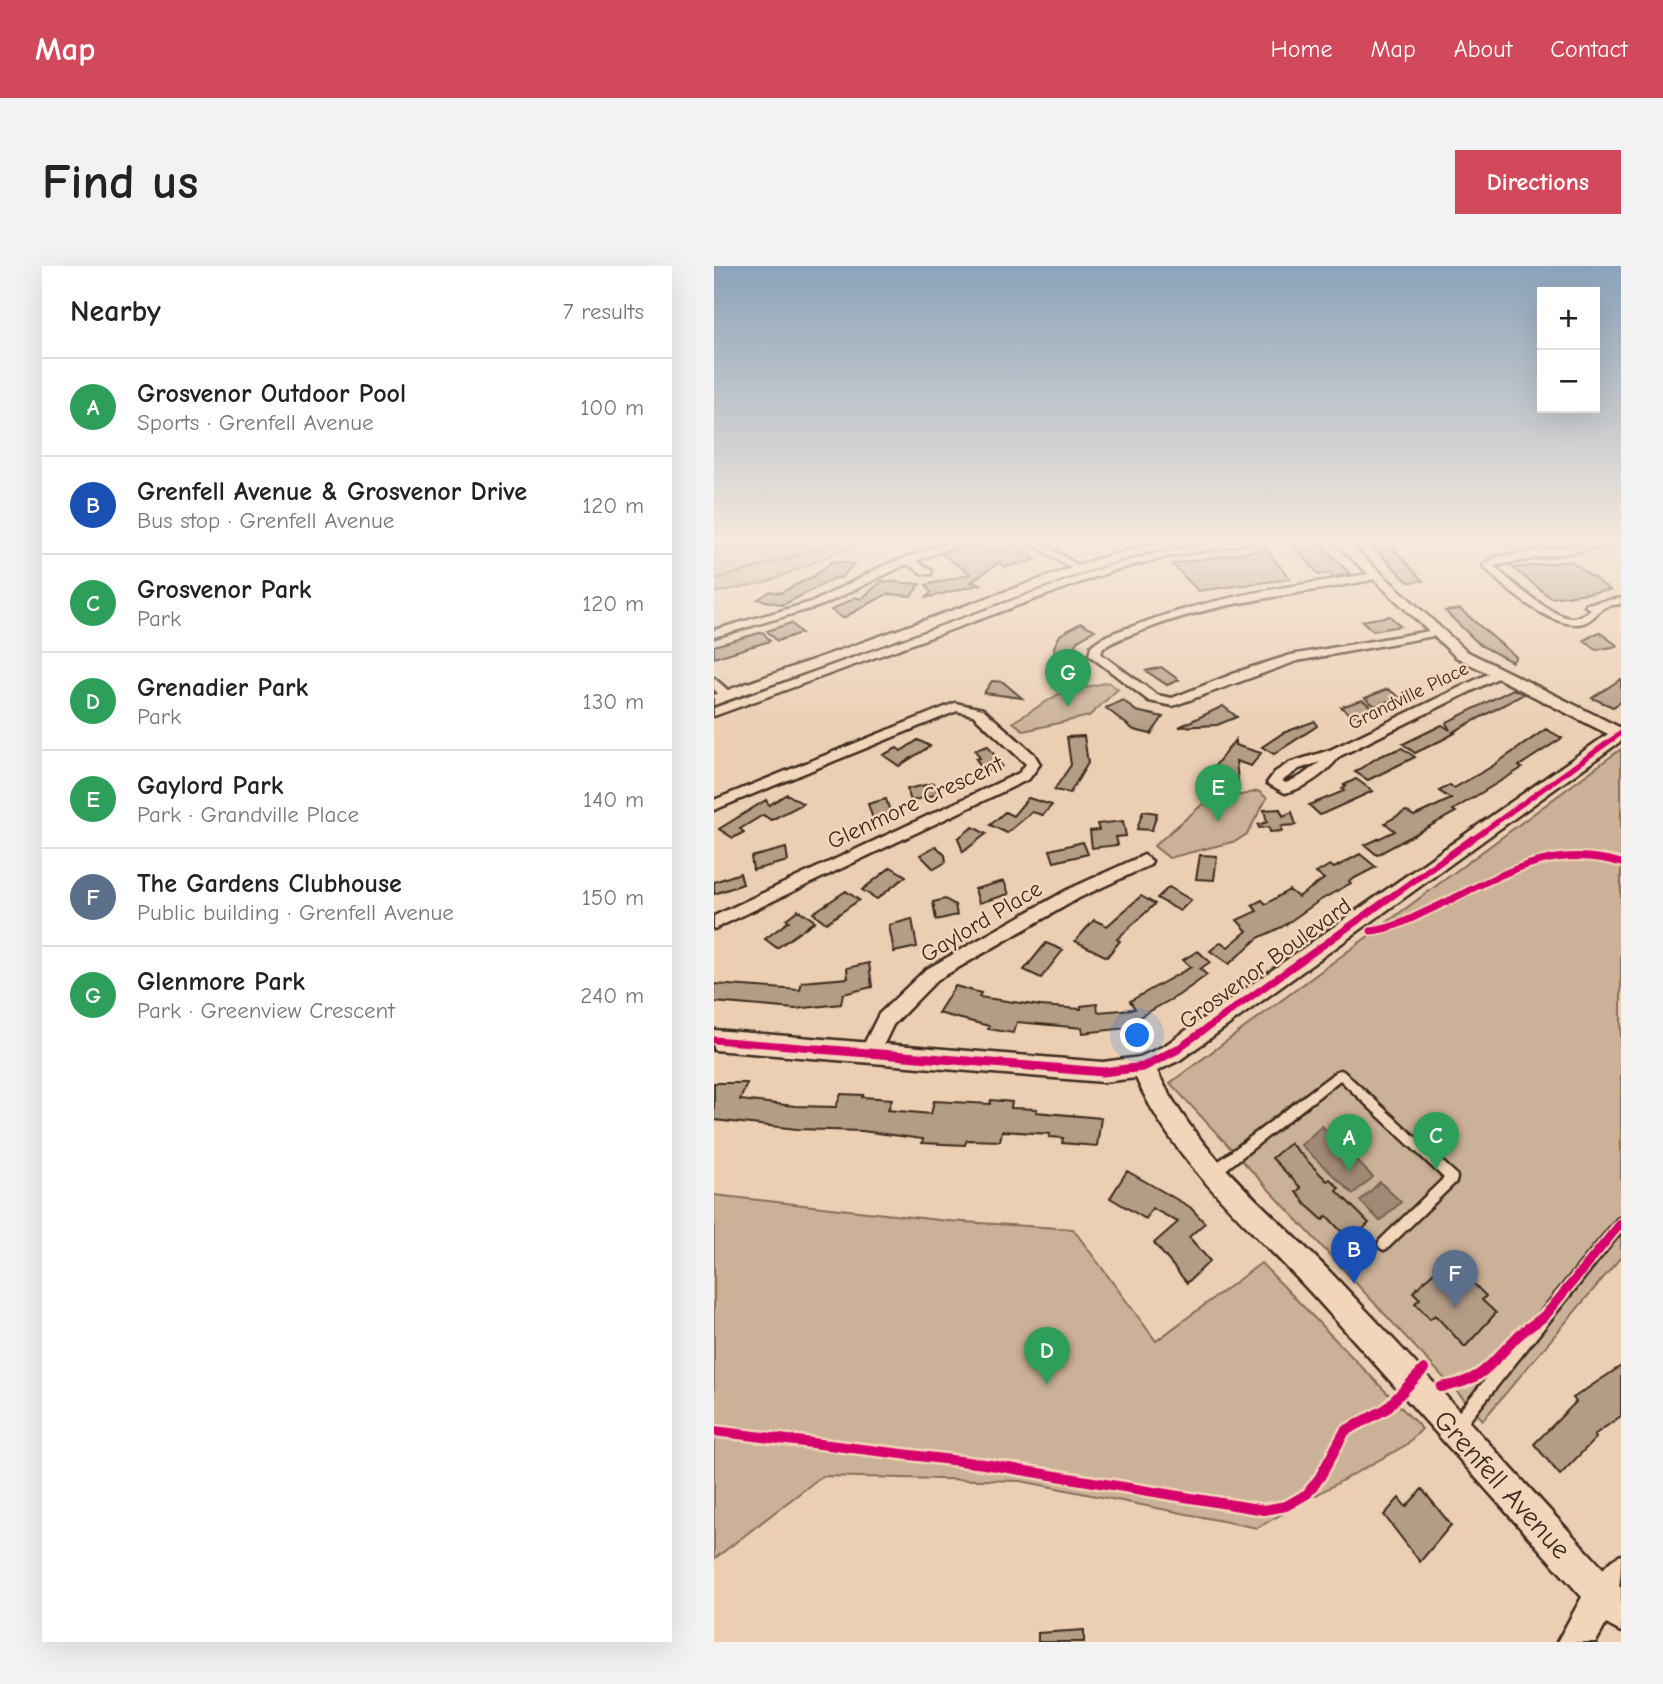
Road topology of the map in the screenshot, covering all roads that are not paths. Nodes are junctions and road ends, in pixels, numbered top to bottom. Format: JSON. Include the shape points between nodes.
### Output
{"nodes":[{"id":1,"x":815,"y":604,"type":"edge"},
{"id":2,"x":980,"y":604,"type":"edge"},
{"id":3,"x":1012,"y":604,"type":"edge"},
{"id":4,"x":1211,"y":604,"type":"edge"},
{"id":5,"x":1406,"y":604,"type":"edge"},
{"id":6,"x":1536,"y":604,"type":"edge"},
{"id":7,"x":1602,"y":604,"type":"edge"},
{"id":8,"x":1435,"y":633,"type":"junction"},
{"id":9,"x":714,"y":634,"type":"edge"},
{"id":10,"x":1498,"y":673,"type":"junction"},
{"id":11,"x":714,"y":682,"type":"edge"},
{"id":12,"x":720,"y":697,"type":"edge"},
{"id":13,"x":714,"y":712,"type":"edge"},
{"id":14,"x":1621,"y":733,"type":"edge"},
{"id":15,"x":1335,"y":753,"type":"dead end"},
{"id":16,"x":714,"y":805,"type":"edge"},
{"id":17,"x":1144,"y":862,"type":"dead end"},
{"id":18,"x":714,"y":923,"type":"edge"},
{"id":19,"x":714,"y":1040,"type":"edge"},
{"id":20,"x":869,"y":1054,"type":"junction"},
{"id":21,"x":1143,"y":1067,"type":"junction"},
{"id":22,"x":1213,"y":1172,"type":"junction"},
{"id":23,"x":1621,"y":1223,"type":"edge"},
{"id":24,"x":1384,"y":1244,"type":"dead end"},
{"id":25,"x":1454,"y":1429,"type":"junction"},
{"id":26,"x":1615,"y":1592,"type":"edge"},
{"id":27,"x":1575,"y":1642,"type":"edge"}],
"edges":[{"from":1,"to":9,"type":"street"},
{"from":2,"to":12,"type":"street"},
{"from":3,"to":13,"type":"street"},
{"from":4,"to":8,"type":"street","via":[[1104,642],[1095,655],[1153,698],[1173,702],[1295,658]]},
{"from":5,"to":8,"type":"street"},
{"from":6,"to":7,"type":"street","via":[[1558,620],[1573,621]]},
{"from":8,"to":10,"type":"street"},
{"from":10,"to":14,"type":"street"},
{"from":10,"to":15,"type":"street","name":"Grandville Place"},
{"from":11,"to":12,"type":"street"},
{"from":14,"to":21,"type":"street","name":"Grosvenor Boulevard","via":[[1172,1053]]},
{"from":16,"to":18,"type":"street","name":"Glenmore Crescent","via":[[955,707],[978,712],[1033,764],[1024,776]]},
{"from":17,"to":20,"type":"street","name":"Gaylord Place","via":[[1073,894],[937,971],[886,1020]]},
{"from":19,"to":20,"type":"street","name":"Grosvenor Boulevard"},
{"from":20,"to":21,"type":"street","name":"Grosvenor Boulevard","via":[[1103,1072]]},
{"from":21,"to":22,"type":"street","name":"Grenfell Avenue","via":[[1169,1121]]},
{"from":22,"to":24,"type":"lane","via":[[1340,1074],[1452,1178]]},
{"from":22,"to":25,"type":"street","name":"Grenfell Avenue"},
{"from":23,"to":25,"type":"lane"},
{"from":25,"to":26,"type":"street","name":"Grenfell Avenue"},
{"from":26,"to":27,"type":"street"}]}
